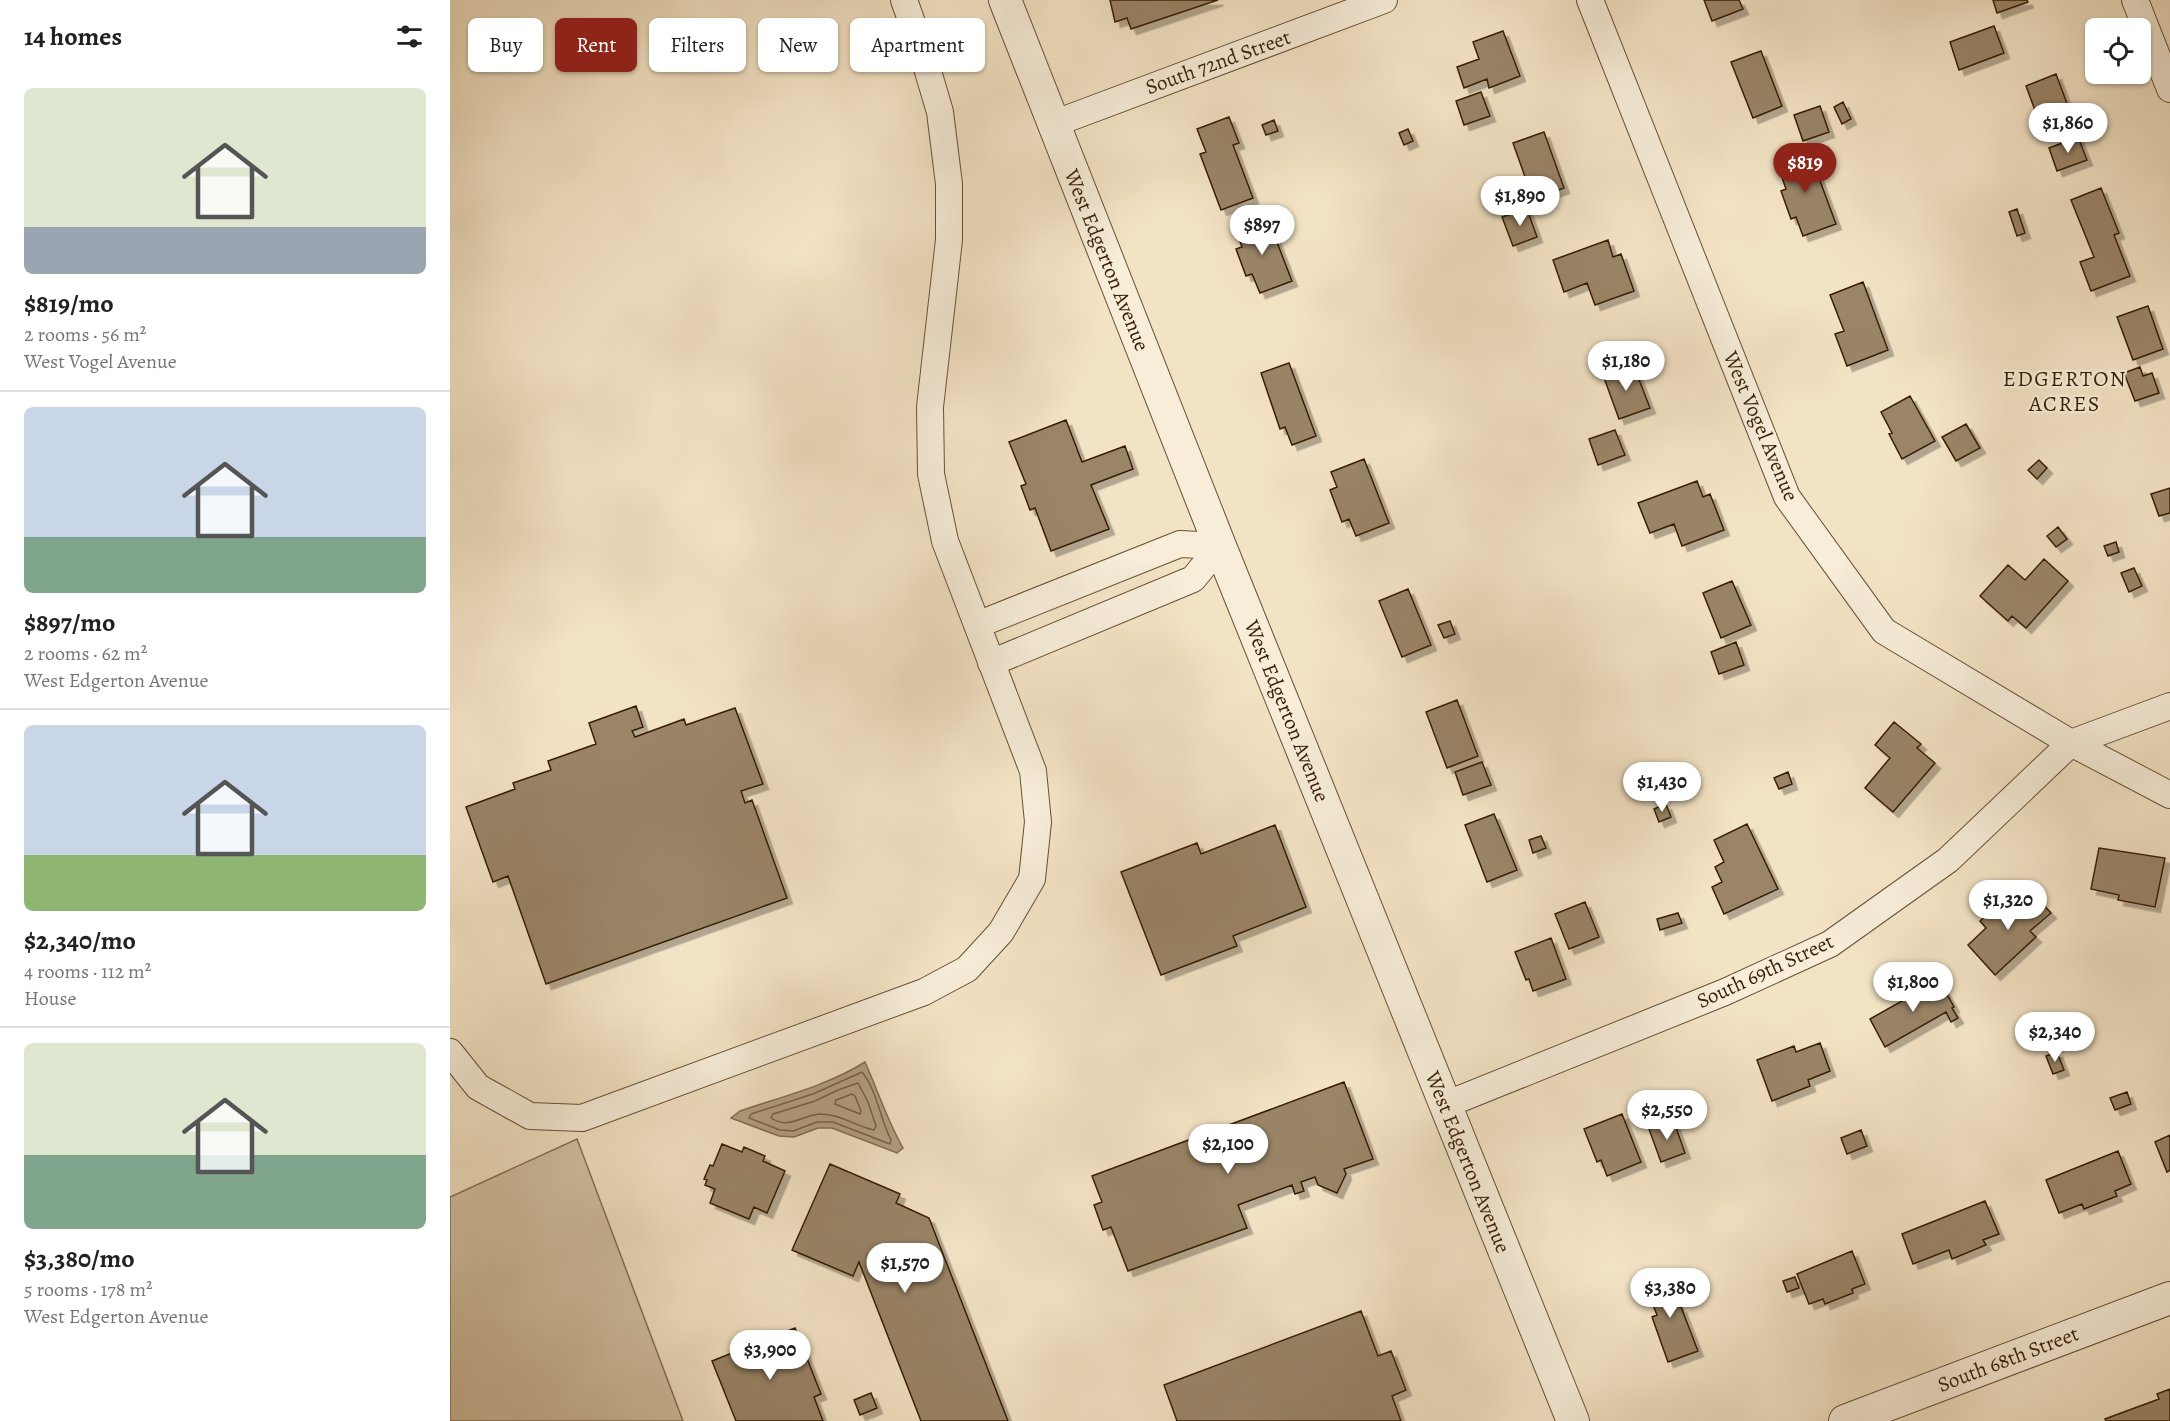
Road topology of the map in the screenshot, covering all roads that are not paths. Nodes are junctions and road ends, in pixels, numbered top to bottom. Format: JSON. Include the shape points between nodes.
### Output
{"nodes":[{"id":1,"x":904,"y":0,"type":"edge"},
{"id":2,"x":1005,"y":0,"type":"edge"},
{"id":3,"x":1384,"y":0,"type":"edge"},
{"id":4,"x":1590,"y":0,"type":"edge"},
{"id":5,"x":2135,"y":0,"type":"edge"},
{"id":6,"x":2170,"y":89,"type":"edge"},
{"id":7,"x":1053,"y":124,"type":"junction"},
{"id":8,"x":1220,"y":546,"type":"junction"},
{"id":9,"x":977,"y":625,"type":"junction"},
{"id":10,"x":991,"y":663,"type":"junction"},
{"id":11,"x":2170,"y":706,"type":"edge"},
{"id":12,"x":2071,"y":743,"type":"junction"},
{"id":13,"x":2170,"y":795,"type":"edge"},
{"id":14,"x":450,"y":1052,"type":"edge"},
{"id":15,"x":1445,"y":1105,"type":"junction"},
{"id":16,"x":2170,"y":1298,"type":"edge"},
{"id":17,"x":1573,"y":1421,"type":"edge"},
{"id":18,"x":1845,"y":1421,"type":"edge"}],
"edges":[{"from":1,"to":9,"type":"street","via":[[940,112],[949,183],[949,240],[930,407],[931,474],[945,541]]},
{"from":2,"to":7,"type":"street","name":"West Edgerton Avenue"},
{"from":3,"to":7,"type":"street","name":"South 72nd Street"},
{"from":4,"to":12,"type":"street","name":"West Vogel Avenue","via":[[1787,497],[1884,632]]},
{"from":5,"to":6,"type":"street"},
{"from":7,"to":8,"type":"street","name":"West Edgerton Avenue"},
{"from":8,"to":9,"type":"street","via":[[1179,544]]},
{"from":8,"to":10,"type":"street","via":[[1193,579]]},
{"from":8,"to":15,"type":"street","name":"West Edgerton Avenue"},
{"from":9,"to":10,"type":"street"},
{"from":10,"to":14,"type":"street","via":[[1034,771],[1038,822],[1032,879],[1001,932],[967,969],[917,994],[582,1118],[530,1116],[478,1087]]},
{"from":11,"to":12,"type":"street","name":"South 69th Street"},
{"from":12,"to":13,"type":"street","name":"West Vogel Avenue"},
{"from":12,"to":15,"type":"street","name":"South 69th Street","via":[[1948,860],[1830,944],[1725,992]]},
{"from":15,"to":17,"type":"street","name":"West Edgerton Avenue"},
{"from":16,"to":18,"type":"street","name":"South 68th Street"}]}
